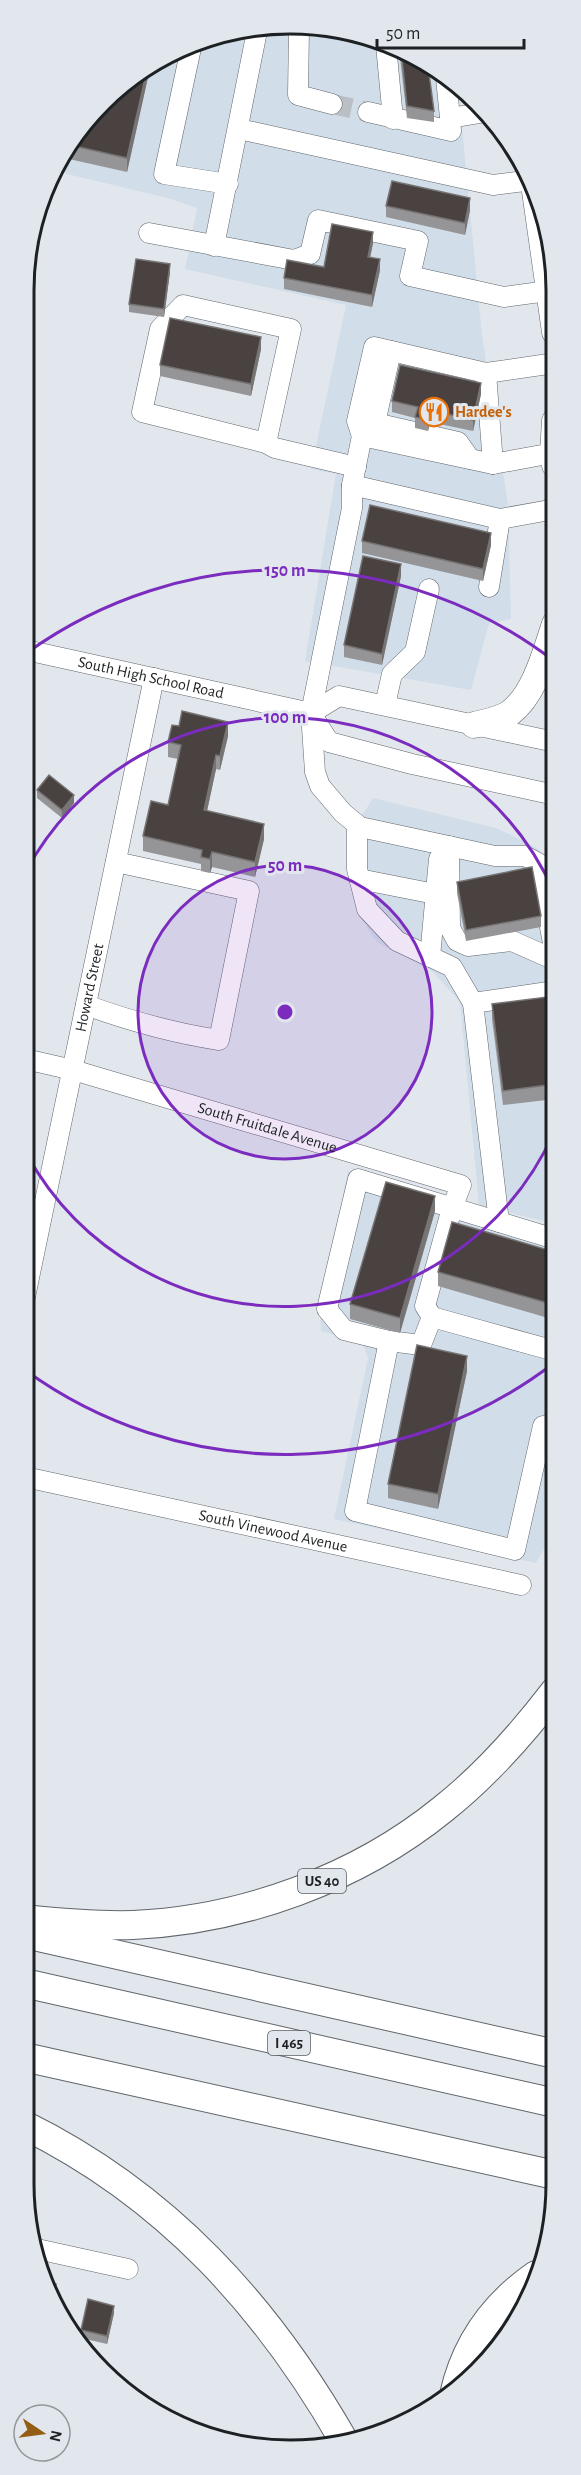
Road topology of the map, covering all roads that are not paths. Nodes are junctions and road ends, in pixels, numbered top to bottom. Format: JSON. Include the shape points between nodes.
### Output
{"nodes":[{"id":1,"x":299,"y":35,"type":"edge"},
{"id":2,"x":256,"y":37,"type":"edge"},
{"id":3,"x":189,"y":56,"type":"edge"},
{"id":4,"x":391,"y":58,"type":"edge"},
{"id":5,"x":439,"y":82,"type":"edge"},
{"id":6,"x":332,"y":104,"type":"tunnel mouth"},
{"id":7,"x":443,"y":106,"type":"junction"},
{"id":8,"x":473,"y":110,"type":"edge"},
{"id":9,"x":368,"y":112,"type":"tunnel mouth"},
{"id":10,"x":393,"y":119,"type":"junction"},
{"id":11,"x":239,"y":129,"type":"junction"},
{"id":12,"x":522,"y":181,"type":"edge"},
{"id":13,"x":228,"y":184,"type":"junction"},
{"id":14,"x":149,"y":234,"type":"dead end"},
{"id":15,"x":214,"y":246,"type":"junction"},
{"id":16,"x":546,"y":291,"type":"edge"},
{"id":17,"x":391,"y":351,"type":"junction"},
{"id":18,"x":546,"y":364,"type":"edge"},
{"id":19,"x":486,"y":372,"type":"junction"},
{"id":20,"x":362,"y":435,"type":"junction"},
{"id":21,"x":266,"y":443,"type":"junction"},
{"id":22,"x":470,"y":459,"type":"junction"},
{"id":23,"x":546,"y":460,"type":"edge"},
{"id":24,"x":493,"y":464,"type":"junction"},
{"id":25,"x":354,"y":476,"type":"junction"},
{"id":26,"x":546,"y":511,"type":"edge"},
{"id":27,"x":500,"y":519,"type":"junction"},
{"id":28,"x":489,"y":587,"type":"dead end"},
{"id":29,"x":429,"y":589,"type":"dead end"},
{"id":30,"x":546,"y":648,"type":"edge"},
{"id":31,"x":34,"y":652,"type":"edge"},
{"id":32,"x":154,"y":678,"type":"junction"},
{"id":33,"x":385,"y":705,"type":"junction"},
{"id":34,"x":311,"y":713,"type":"junction"},
{"id":35,"x":474,"y":724,"type":"junction"},
{"id":36,"x":546,"y":740,"type":"edge"},
{"id":37,"x":546,"y":793,"type":"edge"},
{"id":38,"x":357,"y":825,"type":"junction"},
{"id":39,"x":445,"y":845,"type":"junction"},
{"id":40,"x":116,"y":862,"type":"junction"},
{"id":41,"x":359,"y":879,"type":"junction"},
{"id":42,"x":435,"y":894,"type":"junction"},
{"id":43,"x":546,"y":906,"type":"edge"},
{"id":44,"x":546,"y":956,"type":"edge"},
{"id":45,"x":430,"y":957,"type":"junction"},
{"id":46,"x":546,"y":992,"type":"edge"},
{"id":47,"x":473,"y":1003,"type":"junction"},
{"id":48,"x":86,"y":1005,"type":"junction"},
{"id":49,"x":34,"y":1061,"type":"edge"},
{"id":50,"x":73,"y":1070,"type":"junction"},
{"id":51,"x":452,"y":1208,"type":"junction"},
{"id":52,"x":499,"y":1222,"type":"junction"},
{"id":53,"x":546,"y":1236,"type":"edge"},
{"id":54,"x":34,"y":1254,"type":"edge"},
{"id":55,"x":432,"y":1317,"type":"junction"},
{"id":56,"x":389,"y":1341,"type":"junction"},
{"id":57,"x":546,"y":1349,"type":"edge"},
{"id":58,"x":546,"y":1427,"type":"edge"},
{"id":59,"x":34,"y":1479,"type":"edge"},
{"id":60,"x":521,"y":1585,"type":"dead end"},
{"id":61,"x":546,"y":1701,"type":"edge"},
{"id":62,"x":34,"y":1920,"type":"edge"},
{"id":63,"x":34,"y":1936,"type":"edge"},
{"id":64,"x":34,"y":1985,"type":"edge"},
{"id":65,"x":546,"y":2052,"type":"edge"},
{"id":66,"x":34,"y":2059,"type":"edge"},
{"id":67,"x":546,"y":2101,"type":"edge"},
{"id":68,"x":34,"y":2130,"type":"edge"},
{"id":69,"x":546,"y":2173,"type":"edge"},
{"id":70,"x":43,"y":2250,"type":"edge"},
{"id":71,"x":128,"y":2269,"type":"dead end"},
{"id":72,"x":527,"y":2283,"type":"edge"},
{"id":73,"x":458,"y":2378,"type":"edge"},
{"id":74,"x":341,"y":2436,"type":"edge"}],
"edges":[{"from":1,"to":6,"type":"street","via":[[298,95]]},
{"from":2,"to":11,"type":"street"},
{"from":3,"to":13,"type":"street","via":[[164,174]]},
{"from":4,"to":10,"type":"street","via":[[397,91]]},
{"from":5,"to":7,"type":"street"},
{"from":7,"to":8,"type":"street"},
{"from":7,"to":10,"type":"street","via":[[451,131]]},
{"from":9,"to":10,"type":"street"},
{"from":11,"to":12,"type":"street","via":[[493,185]]},
{"from":11,"to":13,"type":"street"},
{"from":13,"to":15,"type":"street"},
{"from":14,"to":15,"type":"street"},
{"from":15,"to":16,"type":"street","via":[[294,260],[310,254],[318,220],[418,241],[410,276],[504,297]]},
{"from":17,"to":19,"type":"street"},
{"from":17,"to":20,"type":"street","via":[[374,347],[357,421]]},
{"from":17,"to":22,"type":"street","via":[[375,423],[458,442]]},
{"from":18,"to":19,"type":"street"},
{"from":19,"to":24,"type":"street"},
{"from":20,"to":22,"type":"street"},
{"from":20,"to":25,"type":"street"},
{"from":21,"to":21,"type":"street","via":[[291,329],[183,305],[160,329],[142,412]]},
{"from":21,"to":25,"type":"street"},
{"from":22,"to":24,"type":"street"},
{"from":23,"to":24,"type":"street"},
{"from":25,"to":27,"type":"street"},
{"from":25,"to":34,"type":"street","via":[[352,508]]},
{"from":26,"to":27,"type":"street"},
{"from":27,"to":28,"type":"street"},
{"from":29,"to":33,"type":"street","via":[[415,652],[392,674]]},
{"from":30,"to":35,"type":"main road","via":[[530,690],[521,702],[501,718]]},
{"from":31,"to":32,"type":"street","name":"South High School Road"},
{"from":32,"to":34,"type":"street","name":"South High School Road"},
{"from":32,"to":40,"type":"street","name":"Howard Street"},
{"from":33,"to":34,"type":"street","via":[[339,696]]},
{"from":33,"to":35,"type":"street"},
{"from":34,"to":37,"type":"street","via":[[329,742]]},
{"from":34,"to":38,"type":"street","via":[[315,772],[320,786]]},
{"from":35,"to":36,"type":"street"},
{"from":38,"to":39,"type":"street"},
{"from":38,"to":41,"type":"street"},
{"from":39,"to":42,"type":"street"},
{"from":39,"to":43,"type":"street","via":[[495,856],[525,856],[538,863]]},
{"from":39,"to":44,"type":"street","via":[[450,928],[457,941],[468,946],[512,941]]},
{"from":40,"to":48,"type":"street","name":"Howard Street"},
{"from":40,"to":48,"type":"street","via":[[249,891],[219,1040],[128,1021]]},
{"from":41,"to":42,"type":"street"},
{"from":41,"to":45,"type":"street","via":[[367,909],[397,941]]},
{"from":42,"to":45,"type":"street"},
{"from":45,"to":47,"type":"street","via":[[452,967]]},
{"from":46,"to":47,"type":"street"},
{"from":47,"to":52,"type":"street"},
{"from":48,"to":50,"type":"street","name":"Howard Street"},
{"from":49,"to":50,"type":"street","name":"South Fruitdale Avenue"},
{"from":50,"to":51,"type":"street","name":"South Fruitdale Avenue","via":[[461,1185]]},
{"from":50,"to":54,"type":"street","name":"Howard Street"},
{"from":51,"to":52,"type":"street"},
{"from":51,"to":55,"type":"street","via":[[425,1306]]},
{"from":51,"to":56,"type":"street","via":[[358,1179],[327,1309],[344,1330]]},
{"from":52,"to":53,"type":"street"},
{"from":55,"to":56,"type":"street","via":[[421,1345]]},
{"from":55,"to":57,"type":"street"},
{"from":56,"to":58,"type":"street","via":[[355,1510],[515,1550],[543,1426]]},
{"from":59,"to":60,"type":"street","name":"South Vinewood Avenue"},
{"from":61,"to":62,"type":"highway","number":"US 40","via":[[504,1752],[442,1810],[336,1875],[267,1900],[179,1920],[98,1925]]},
{"from":63,"to":65,"type":"highway"},
{"from":64,"to":67,"type":"highway","number":"I 465"},
{"from":66,"to":69,"type":"highway"},
{"from":68,"to":74,"type":"highway","via":[[84,2157],[161,2213],[234,2283],[288,2352]]},
{"from":70,"to":71,"type":"street"},
{"from":72,"to":73,"type":"highway","via":[[484,2324]]}]}
